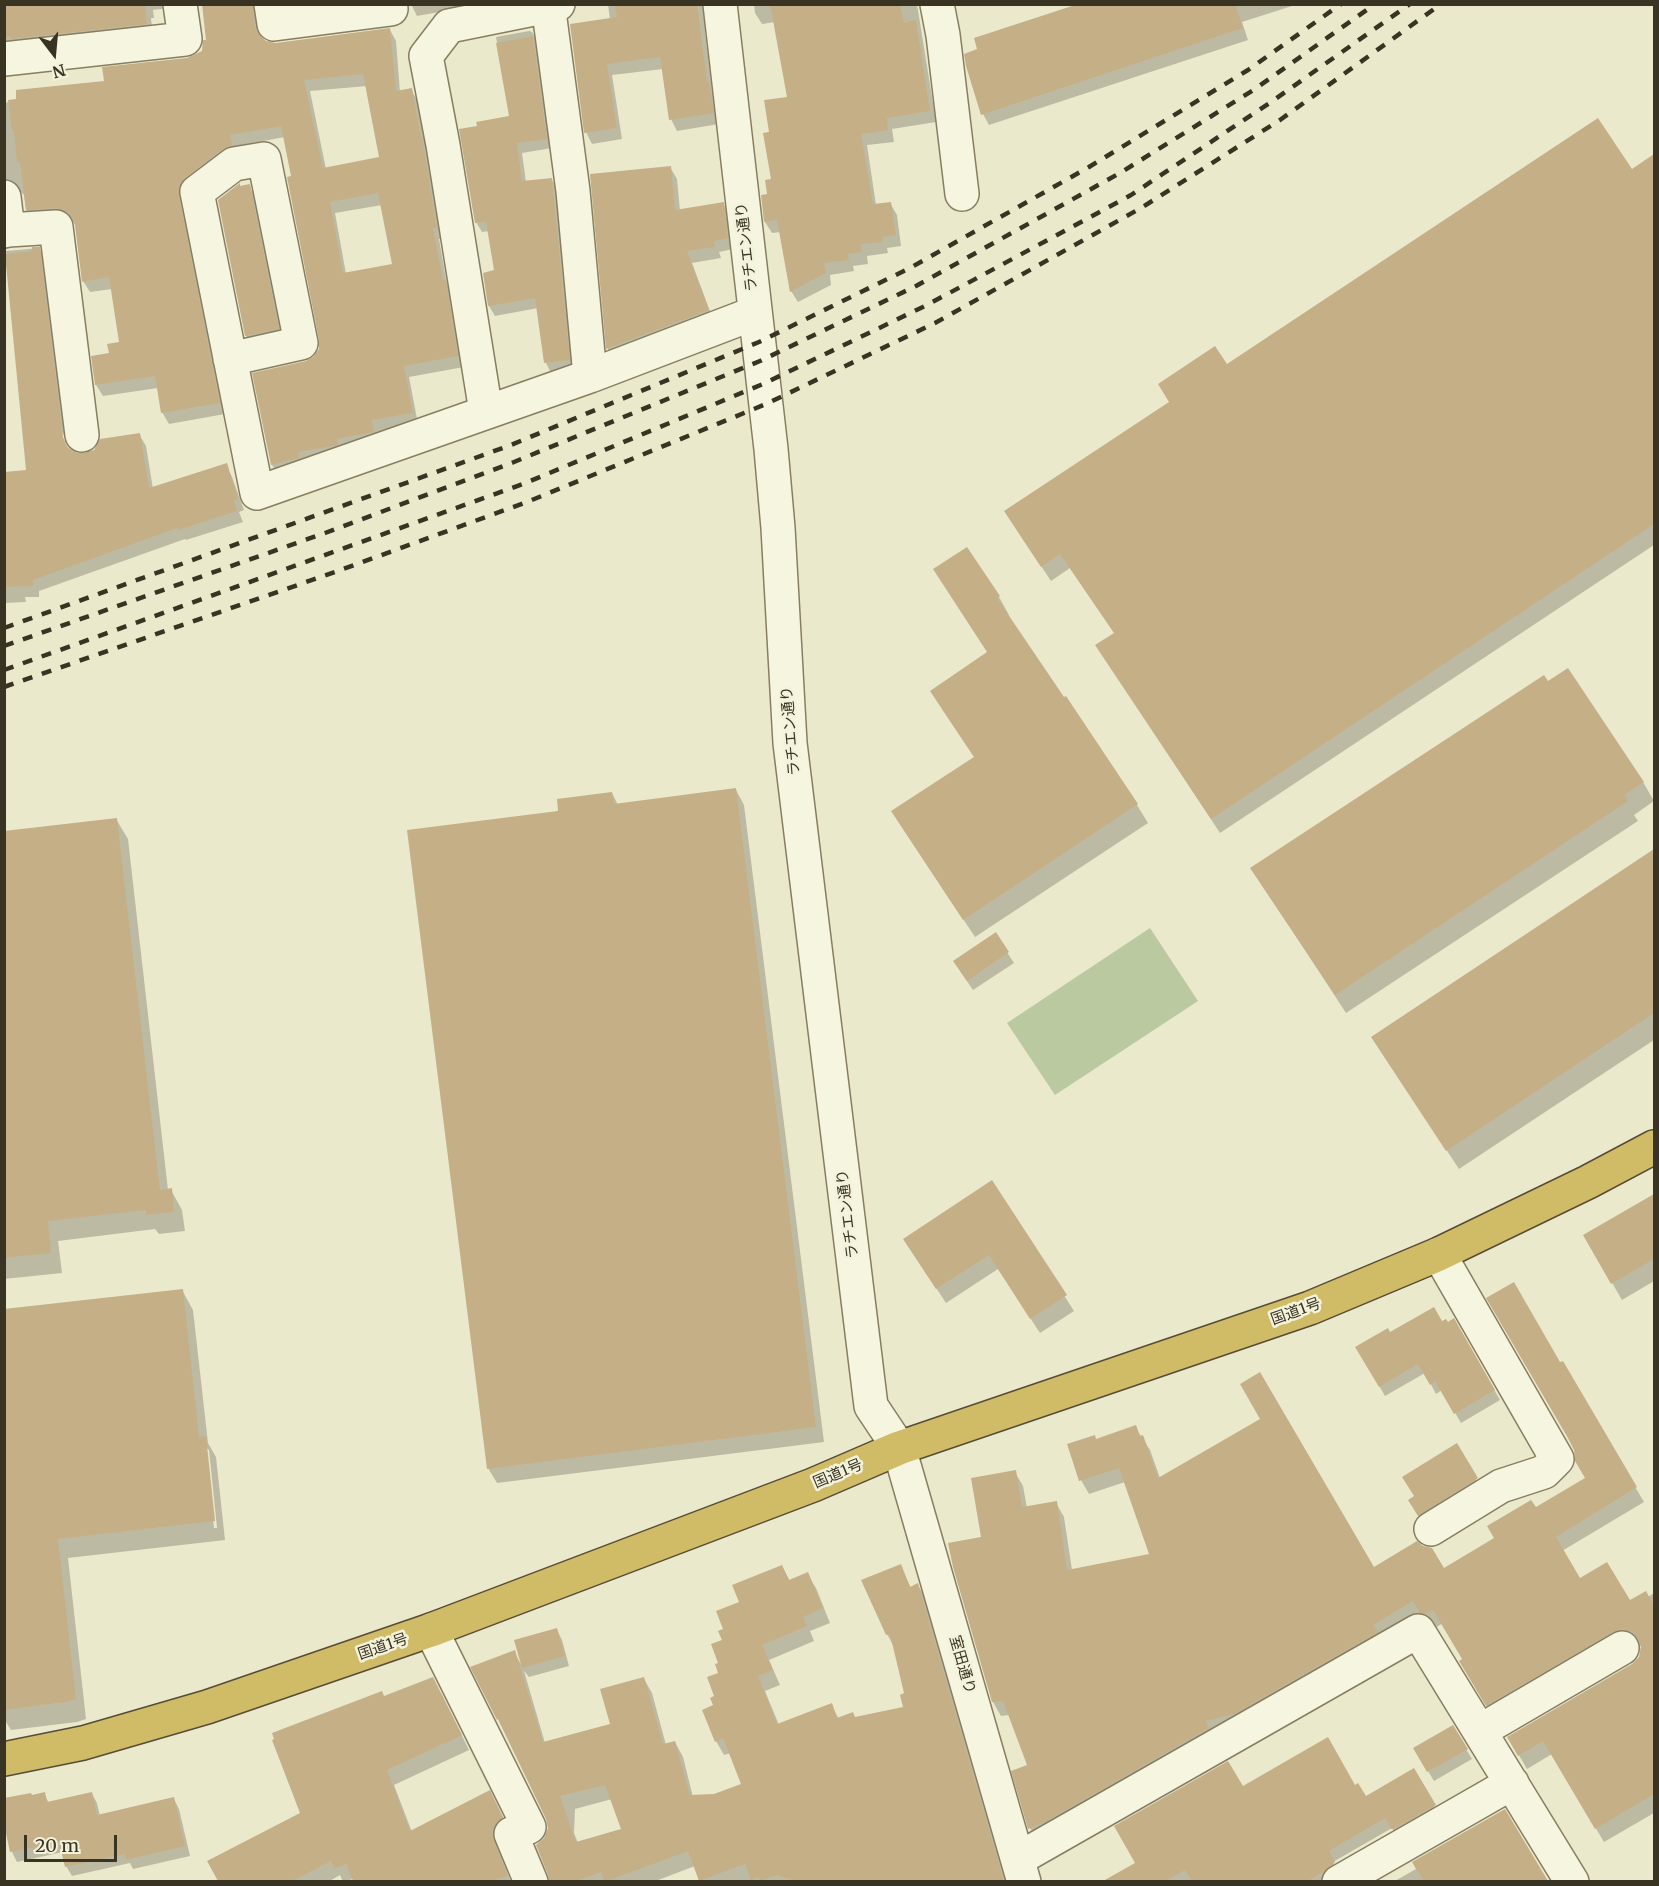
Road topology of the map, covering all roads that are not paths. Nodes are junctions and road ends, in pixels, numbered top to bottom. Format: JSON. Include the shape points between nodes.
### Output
{"nodes":[{"id":1,"x":180,"y":4,"type":"edge"},
{"id":2,"x":271,"y":4,"type":"edge"},
{"id":3,"x":390,"y":4,"type":"edge"},
{"id":4,"x":720,"y":4,"type":"edge"},
{"id":5,"x":937,"y":4,"type":"edge"},
{"id":6,"x":552,"y":5,"type":"edge"},
{"id":7,"x":4,"y":59,"type":"edge"},
{"id":8,"x":962,"y":194,"type":"dead end"},
{"id":9,"x":4,"y":197,"type":"edge"},
{"id":10,"x":6,"y":231,"type":"edge"},
{"id":11,"x":755,"y":313,"type":"junction"},
{"id":12,"x":230,"y":359,"type":"junction"},
{"id":13,"x":590,"y":376,"type":"junction"},
{"id":14,"x":486,"y":412,"type":"junction"},
{"id":15,"x":82,"y":435,"type":"dead end"},
{"id":16,"x":1654,"y":1147,"type":"edge"},
{"id":17,"x":1439,"y":1254,"type":"junction"},
{"id":18,"x":899,"y":1448,"type":"junction"},
{"id":19,"x":1431,"y":1529,"type":"dead end"},
{"id":20,"x":431,"y":1630,"type":"junction"},
{"id":21,"x":1622,"y":1648,"type":"dead end"},
{"id":22,"x":1480,"y":1731,"type":"junction"},
{"id":23,"x":4,"y":1759,"type":"edge"},
{"id":24,"x":1512,"y":1783,"type":"junction"},
{"id":25,"x":1021,"y":1870,"type":"edge"},
{"id":26,"x":531,"y":1881,"type":"edge"},
{"id":27,"x":1339,"y":1881,"type":"edge"},
{"id":28,"x":1572,"y":1881,"type":"edge"}],
"edges":[{"from":1,"to":7,"type":"street","via":[[185,39]]},
{"from":2,"to":3,"type":"street","via":[[274,24],[391,9]]},
{"from":4,"to":11,"type":"street","name":"ラチエン通り"},
{"from":5,"to":8,"type":"street"},
{"from":6,"to":13,"type":"street"},
{"from":6,"to":14,"type":"street","via":[[449,26],[426,56]]},
{"from":9,"to":10,"type":"street"},
{"from":10,"to":15,"type":"street","via":[[56,227]]},
{"from":11,"to":13,"type":"street"},
{"from":11,"to":18,"type":"street","name":"ラチエン通り","via":[[778,528],[790,743],[871,1406]]},
{"from":12,"to":12,"type":"street","via":[[301,344],[264,159],[234,164],[197,192]]},
{"from":12,"to":14,"type":"street","via":[[257,493]]},
{"from":13,"to":14,"type":"street"},
{"from":16,"to":17,"type":"highway","name":"国道1号"},
{"from":17,"to":18,"type":"highway","name":"国道1号","via":[[1310,1308]]},
{"from":17,"to":19,"type":"street","via":[[1557,1459],[1544,1472],[1501,1486]]},
{"from":18,"to":20,"type":"highway","name":"国道1号","via":[[813,1485]]},
{"from":18,"to":25,"type":"street","name":"室田通り"},
{"from":20,"to":23,"type":"highway","name":"国道1号","via":[[207,1707],[83,1743]]},
{"from":20,"to":26,"type":"street","via":[[529,1827],[511,1834]]},
{"from":21,"to":22,"type":"street"},
{"from":22,"to":24,"type":"street"},
{"from":22,"to":25,"type":"street","via":[[1418,1631]]},
{"from":24,"to":27,"type":"street"},
{"from":24,"to":28,"type":"street"}]}
